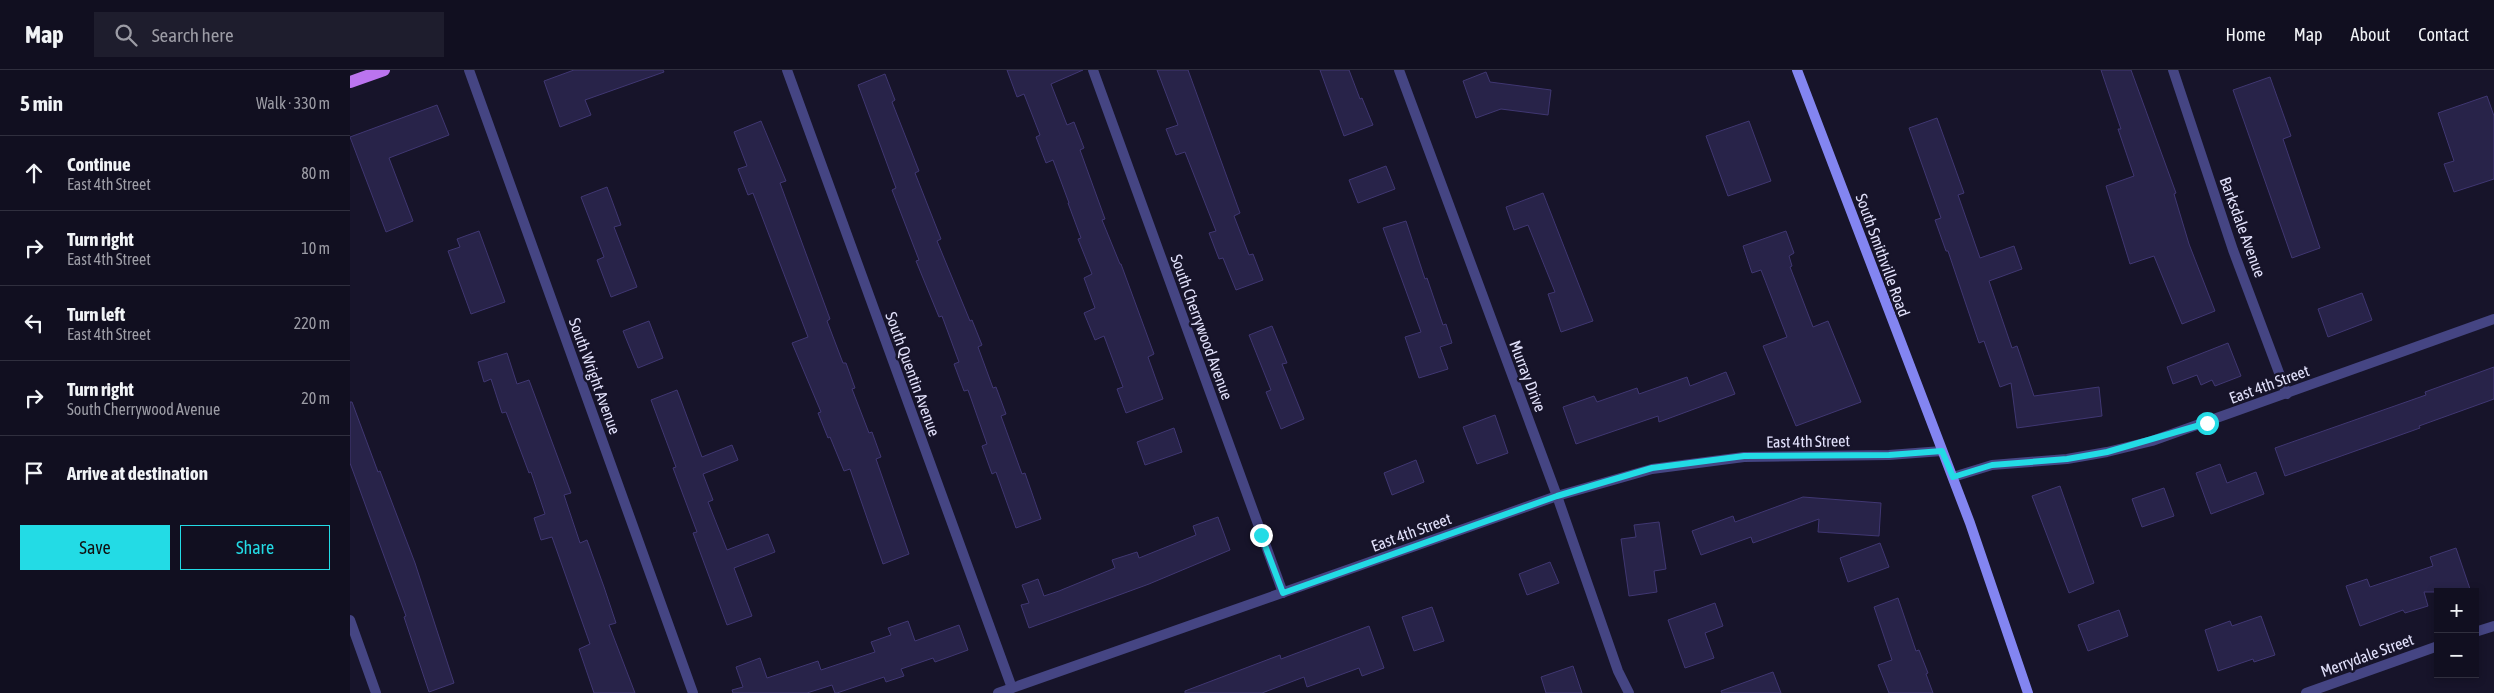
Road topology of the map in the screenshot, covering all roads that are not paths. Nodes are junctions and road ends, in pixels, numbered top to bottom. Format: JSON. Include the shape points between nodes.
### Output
{"nodes":[{"id":1,"x":384,"y":70,"type":"edge"},
{"id":2,"x":469,"y":70,"type":"edge"},
{"id":3,"x":787,"y":70,"type":"edge"},
{"id":4,"x":1094,"y":70,"type":"edge"},
{"id":5,"x":1399,"y":70,"type":"edge"},
{"id":6,"x":1797,"y":70,"type":"edge"},
{"id":7,"x":2173,"y":70,"type":"edge"},
{"id":8,"x":350,"y":82,"type":"edge"},
{"id":9,"x":2494,"y":319,"type":"edge"},
{"id":10,"x":2287,"y":394,"type":"junction"},
{"id":11,"x":1942,"y":451,"type":"junction"},
{"id":12,"x":1953,"y":477,"type":"junction"},
{"id":13,"x":1557,"y":496,"type":"junction"},
{"id":14,"x":1283,"y":593,"type":"junction"},
{"id":15,"x":350,"y":620,"type":"edge"},
{"id":16,"x":2494,"y":626,"type":"edge"},
{"id":17,"x":2479,"y":631,"type":"edge"},
{"id":18,"x":2434,"y":647,"type":"edge"},
{"id":19,"x":1012,"y":688,"type":"junction"},
{"id":20,"x":376,"y":693,"type":"edge"},
{"id":21,"x":692,"y":693,"type":"edge"},
{"id":22,"x":998,"y":693,"type":"edge"},
{"id":23,"x":1629,"y":693,"type":"edge"},
{"id":24,"x":2028,"y":693,"type":"edge"},
{"id":25,"x":2306,"y":693,"type":"edge"}],
"edges":[{"from":1,"to":8,"type":"main road"},
{"from":2,"to":21,"type":"street","name":"South Wright Avenue"},
{"from":3,"to":19,"type":"street","name":"South Quentin Avenue"},
{"from":4,"to":14,"type":"street","name":"South Cherrywood Avenue"},
{"from":5,"to":13,"type":"street","name":"Murray Drive"},
{"from":6,"to":11,"type":"main road","name":"South Smithville Road"},
{"from":7,"to":10,"type":"street","name":"Barksdale Avenue","via":[[2233,250]]},
{"from":9,"to":10,"type":"street","name":"East 4th Street"},
{"from":10,"to":12,"type":"street","name":"East 4th Street","via":[[2207,423],[2107,452],[1992,465]]},
{"from":11,"to":12,"type":"main road"},
{"from":11,"to":13,"type":"street","name":"East 4th Street","via":[[1889,455],[1744,456],[1652,468]]},
{"from":12,"to":24,"type":"main road"},
{"from":13,"to":14,"type":"street","name":"East 4th Street"},
{"from":13,"to":23,"type":"street","name":"Murray Drive","via":[[1618,671]]},
{"from":14,"to":19,"type":"street","name":"East 4th Street"},
{"from":15,"to":20,"type":"street"},
{"from":16,"to":17,"type":"street"},
{"from":18,"to":25,"type":"street","name":"Merrydale Street"},
{"from":19,"to":22,"type":"street","name":"East 4th Street"}]}
